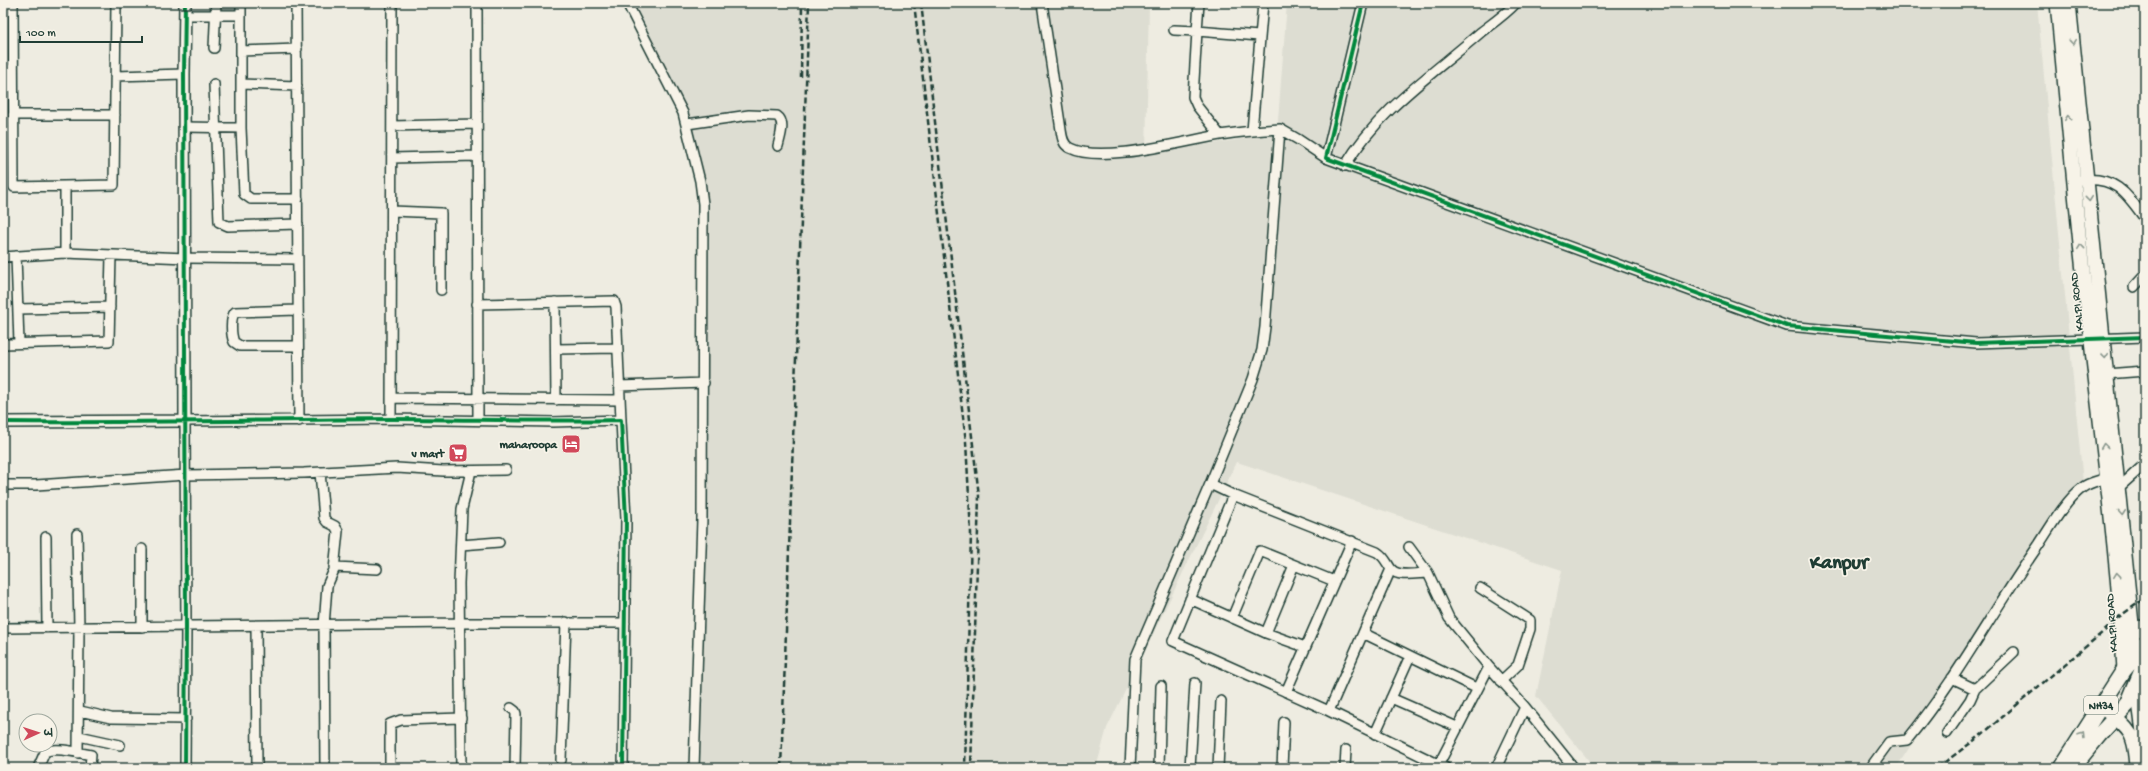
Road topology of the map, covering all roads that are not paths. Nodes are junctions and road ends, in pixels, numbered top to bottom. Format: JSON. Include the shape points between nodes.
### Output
{"nodes":[{"id":1,"x":13,"y":3,"type":"edge"},
{"id":2,"x":116,"y":3,"type":"edge"},
{"id":3,"x":185,"y":3,"type":"edge"},
{"id":4,"x":216,"y":3,"type":"edge"},
{"id":5,"x":241,"y":3,"type":"edge"},
{"id":6,"x":296,"y":3,"type":"edge"},
{"id":7,"x":392,"y":3,"type":"edge"},
{"id":8,"x":477,"y":3,"type":"edge"},
{"id":9,"x":627,"y":3,"type":"edge"},
{"id":10,"x":1042,"y":3,"type":"edge"},
{"id":11,"x":1199,"y":3,"type":"edge"},
{"id":12,"x":1263,"y":3,"type":"edge"},
{"id":13,"x":1363,"y":3,"type":"edge"},
{"id":14,"x":1516,"y":3,"type":"edge"},
{"id":15,"x":2057,"y":3,"type":"edge"},
{"id":16,"x":2069,"y":3,"type":"edge"},
{"id":17,"x":186,"y":15,"type":"junction"},
{"id":18,"x":241,"y":15,"type":"junction"},
{"id":19,"x":215,"y":16,"type":"junction"},
{"id":20,"x":1174,"y":30,"type":"dead end"},
{"id":21,"x":1196,"y":31,"type":"junction"},
{"id":22,"x":1259,"y":36,"type":"junction"},
{"id":23,"x":214,"y":48,"type":"dead end"},
{"id":24,"x":297,"y":49,"type":"junction"},
{"id":25,"x":241,"y":51,"type":"junction"},
{"id":26,"x":13,"y":68,"type":"junction"},
{"id":27,"x":3,"y":70,"type":"edge"},
{"id":28,"x":184,"y":74,"type":"junction"},
{"id":29,"x":115,"y":76,"type":"junction"},
{"id":30,"x":214,"y":84,"type":"dead end"},
{"id":31,"x":241,"y":84,"type":"junction"},
{"id":32,"x":297,"y":86,"type":"junction"},
{"id":33,"x":13,"y":115,"type":"junction"},
{"id":34,"x":115,"y":115,"type":"junction"},
{"id":35,"x":477,"y":124,"type":"junction"},
{"id":36,"x":687,"y":124,"type":"junction"},
{"id":37,"x":392,"y":126,"type":"junction"},
{"id":38,"x":185,"y":127,"type":"junction"},
{"id":39,"x":215,"y":128,"type":"junction"},
{"id":40,"x":241,"y":128,"type":"junction"},
{"id":41,"x":1280,"y":129,"type":"junction"},
{"id":42,"x":1252,"y":131,"type":"junction"},
{"id":43,"x":1220,"y":135,"type":"junction"},
{"id":44,"x":778,"y":146,"type":"dead end"},
{"id":45,"x":477,"y":156,"type":"junction"},
{"id":46,"x":392,"y":158,"type":"junction"},
{"id":47,"x":1326,"y":158,"type":"junction"},
{"id":48,"x":1345,"y":166,"type":"junction"},
{"id":49,"x":2081,"y":181,"type":"junction"},
{"id":50,"x":65,"y":186,"type":"junction"},
{"id":51,"x":298,"y":199,"type":"junction"},
{"id":52,"x":392,"y":212,"type":"junction"},
{"id":53,"x":2145,"y":219,"type":"edge"},
{"id":54,"x":298,"y":224,"type":"junction"},
{"id":55,"x":64,"y":253,"type":"junction"},
{"id":56,"x":111,"y":255,"type":"junction"},
{"id":57,"x":16,"y":256,"type":"junction"},
{"id":58,"x":3,"y":257,"type":"edge"},
{"id":59,"x":186,"y":258,"type":"junction"},
{"id":60,"x":298,"y":259,"type":"junction"},
{"id":61,"x":2145,"y":275,"type":"edge"},
{"id":62,"x":2134,"y":287,"type":"dead end"},
{"id":63,"x":441,"y":290,"type":"dead end"},
{"id":64,"x":554,"y":302,"type":"junction"},
{"id":65,"x":476,"y":304,"type":"junction"},
{"id":66,"x":110,"y":306,"type":"junction"},
{"id":67,"x":18,"y":309,"type":"junction"},
{"id":68,"x":298,"y":310,"type":"junction"},
{"id":69,"x":2145,"y":337,"type":"edge"},
{"id":70,"x":2096,"y":339,"type":"junction"},
{"id":71,"x":3,"y":344,"type":"edge"},
{"id":72,"x":19,"y":344,"type":"junction"},
{"id":73,"x":298,"y":346,"type":"junction"},
{"id":74,"x":617,"y":348,"type":"junction"},
{"id":75,"x":556,"y":349,"type":"junction"},
{"id":76,"x":2145,"y":371,"type":"edge"},
{"id":77,"x":2106,"y":374,"type":"junction"},
{"id":78,"x":704,"y":383,"type":"junction"},
{"id":79,"x":619,"y":386,"type":"junction"},
{"id":80,"x":391,"y":398,"type":"junction"},
{"id":81,"x":478,"y":399,"type":"junction"},
{"id":82,"x":556,"y":400,"type":"junction"},
{"id":83,"x":619,"y":400,"type":"junction"},
{"id":84,"x":391,"y":419,"type":"junction"},
{"id":85,"x":478,"y":420,"type":"junction"},
{"id":86,"x":621,"y":420,"type":"junction"},
{"id":87,"x":185,"y":421,"type":"junction"},
{"id":88,"x":299,"y":421,"type":"junction"},
{"id":89,"x":3,"y":422,"type":"edge"},
{"id":90,"x":2145,"y":464,"type":"edge"},
{"id":91,"x":506,"y":470,"type":"dead end"},
{"id":92,"x":471,"y":471,"type":"junction"},
{"id":93,"x":320,"y":472,"type":"junction"},
{"id":94,"x":186,"y":476,"type":"junction"},
{"id":95,"x":2107,"y":478,"type":"junction"},
{"id":96,"x":1210,"y":484,"type":"junction"},
{"id":97,"x":3,"y":485,"type":"edge"},
{"id":98,"x":2119,"y":487,"type":"junction"},
{"id":99,"x":1233,"y":495,"type":"junction"},
{"id":100,"x":2109,"y":496,"type":"junction"},
{"id":101,"x":77,"y":534,"type":"dead end"},
{"id":102,"x":46,"y":537,"type":"dead end"},
{"id":103,"x":1352,"y":541,"type":"junction"},
{"id":104,"x":499,"y":542,"type":"dead end"},
{"id":105,"x":461,"y":545,"type":"junction"},
{"id":106,"x":1409,"y":547,"type":"dead end"},
{"id":107,"x":142,"y":549,"type":"dead end"},
{"id":108,"x":1294,"y":565,"type":"junction"},
{"id":109,"x":334,"y":567,"type":"junction"},
{"id":110,"x":377,"y":569,"type":"dead end"},
{"id":111,"x":1391,"y":569,"type":"junction"},
{"id":112,"x":1428,"y":573,"type":"junction"},
{"id":113,"x":1334,"y":581,"type":"junction"},
{"id":114,"x":1480,"y":588,"type":"dead end"},
{"id":115,"x":1190,"y":600,"type":"junction"},
{"id":116,"x":1232,"y":618,"type":"junction"},
{"id":117,"x":566,"y":622,"type":"junction"},
{"id":118,"x":460,"y":623,"type":"junction"},
{"id":119,"x":625,"y":623,"type":"junction"},
{"id":120,"x":256,"y":626,"type":"junction"},
{"id":121,"x":324,"y":626,"type":"junction"},
{"id":122,"x":79,"y":627,"type":"junction"},
{"id":123,"x":142,"y":627,"type":"junction"},
{"id":124,"x":186,"y":627,"type":"junction"},
{"id":125,"x":3,"y":628,"type":"edge"},
{"id":126,"x":47,"y":628,"type":"junction"},
{"id":127,"x":2139,"y":628,"type":"edge"},
{"id":128,"x":1266,"y":633,"type":"junction"},
{"id":129,"x":1363,"y":634,"type":"junction"},
{"id":130,"x":1305,"y":647,"type":"junction"},
{"id":131,"x":2014,"y":652,"type":"dead end"},
{"id":132,"x":1410,"y":656,"type":"junction"},
{"id":133,"x":2141,"y":662,"type":"edge"},
{"id":134,"x":1489,"y":667,"type":"junction"},
{"id":135,"x":2124,"y":670,"type":"junction"},
{"id":136,"x":1952,"y":678,"type":"junction"},
{"id":137,"x":1501,"y":681,"type":"junction"},
{"id":138,"x":1195,"y":683,"type":"dead end"},
{"id":139,"x":1161,"y":686,"type":"dead end"},
{"id":140,"x":1476,"y":688,"type":"junction"},
{"id":141,"x":1975,"y":689,"type":"junction"},
{"id":142,"x":1286,"y":692,"type":"junction"},
{"id":143,"x":1391,"y":698,"type":"junction"},
{"id":144,"x":1221,"y":701,"type":"dead end"},
{"id":145,"x":2100,"y":706,"type":"junction"},
{"id":146,"x":1525,"y":707,"type":"junction"},
{"id":147,"x":511,"y":708,"type":"dead end"},
{"id":148,"x":80,"y":711,"type":"junction"},
{"id":149,"x":1329,"y":711,"type":"junction"},
{"id":150,"x":2143,"y":716,"type":"edge"},
{"id":151,"x":461,"y":718,"type":"junction"},
{"id":152,"x":2115,"y":718,"type":"junction"},
{"id":153,"x":186,"y":719,"type":"junction"},
{"id":154,"x":1284,"y":722,"type":"dead end"},
{"id":155,"x":1457,"y":727,"type":"junction"},
{"id":156,"x":1947,"y":733,"type":"dead end"},
{"id":157,"x":1375,"y":734,"type":"junction"},
{"id":158,"x":79,"y":736,"type":"junction"},
{"id":159,"x":2142,"y":742,"type":"edge"},
{"id":160,"x":120,"y":745,"type":"dead end"},
{"id":161,"x":1346,"y":750,"type":"dead end"},
{"id":162,"x":78,"y":753,"type":"junction"},
{"id":163,"x":561,"y":760,"type":"dead end"},
{"id":164,"x":1442,"y":766,"type":"edge"},
{"id":165,"x":38,"y":768,"type":"edge"},
{"id":166,"x":90,"y":768,"type":"edge"},
{"id":167,"x":185,"y":768,"type":"edge"},
{"id":168,"x":257,"y":768,"type":"edge"},
{"id":169,"x":325,"y":768,"type":"edge"},
{"id":170,"x":390,"y":768,"type":"edge"},
{"id":171,"x":460,"y":768,"type":"edge"},
{"id":172,"x":515,"y":768,"type":"edge"},
{"id":173,"x":623,"y":768,"type":"edge"},
{"id":174,"x":694,"y":768,"type":"edge"},
{"id":175,"x":1130,"y":768,"type":"edge"},
{"id":176,"x":1159,"y":768,"type":"edge"},
{"id":177,"x":1190,"y":768,"type":"edge"},
{"id":178,"x":1218,"y":768,"type":"edge"},
{"id":179,"x":1282,"y":768,"type":"edge"},
{"id":180,"x":1345,"y":768,"type":"edge"},
{"id":181,"x":1496,"y":768,"type":"edge"},
{"id":182,"x":1574,"y":768,"type":"edge"},
{"id":183,"x":1874,"y":768,"type":"edge"},
{"id":184,"x":2061,"y":768,"type":"edge"},
{"id":185,"x":2072,"y":768,"type":"edge"},
{"id":186,"x":2137,"y":768,"type":"edge"}],
"edges":[{"from":1,"to":26,"type":"street"},
{"from":2,"to":29,"type":"street"},
{"from":3,"to":17,"type":"street"},
{"from":4,"to":19,"type":"street"},
{"from":5,"to":18,"type":"street"},
{"from":6,"to":24,"type":"street"},
{"from":7,"to":37,"type":"street"},
{"from":8,"to":35,"type":"street"},
{"from":9,"to":36,"type":"street","via":[[661,67]]},
{"from":10,"to":43,"type":"street","via":[[1054,92],[1065,145],[1084,152],[1123,152]]},
{"from":11,"to":21,"type":"street"},
{"from":12,"to":22,"type":"street"},
{"from":13,"to":47,"type":"street"},
{"from":14,"to":48,"type":"street","via":[[1404,94],[1373,126],[1355,148]]},
{"from":49,"to":15,"type":"main road","name":"KALPI ROAD","one_way":true},
{"from":16,"to":49,"type":"main road","name":"KALPI ROAD","one_way":true},
{"from":17,"to":19,"type":"street"},
{"from":17,"to":28,"type":"street"},
{"from":18,"to":19,"type":"street"},
{"from":18,"to":25,"type":"street"},
{"from":19,"to":23,"type":"street"},
{"from":20,"to":21,"type":"street"},
{"from":21,"to":22,"type":"street"},
{"from":21,"to":43,"type":"street","via":[[1193,97]]},
{"from":22,"to":42,"type":"street"},
{"from":24,"to":25,"type":"street"},
{"from":24,"to":32,"type":"street"},
{"from":25,"to":31,"type":"street"},
{"from":26,"to":27,"type":"street"},
{"from":26,"to":33,"type":"street"},
{"from":28,"to":29,"type":"street"},
{"from":28,"to":38,"type":"street"},
{"from":29,"to":34,"type":"street"},
{"from":30,"to":39,"type":"street"},
{"from":31,"to":32,"type":"street"},
{"from":31,"to":40,"type":"street"},
{"from":32,"to":51,"type":"street"},
{"from":33,"to":34,"type":"street"},
{"from":33,"to":50,"type":"street","via":[[14,187]]},
{"from":34,"to":50,"type":"street","via":[[114,185]]},
{"from":35,"to":37,"type":"street"},
{"from":35,"to":45,"type":"street"},
{"from":36,"to":44,"type":"street","via":[[749,116],[777,116],[781,119],[782,125]]},
{"from":36,"to":78,"type":"street","via":[[703,204]]},
{"from":37,"to":46,"type":"street"},
{"from":38,"to":39,"type":"street"},
{"from":38,"to":59,"type":"street"},
{"from":39,"to":40,"type":"street"},
{"from":39,"to":54,"type":"street","via":[[219,222],[228,226]]},
{"from":40,"to":51,"type":"street","via":[[242,188],[247,197]]},
{"from":41,"to":42,"type":"street"},
{"from":41,"to":47,"type":"street"},
{"from":41,"to":96,"type":"street","via":[[1262,350]]},
{"from":42,"to":43,"type":"street"},
{"from":45,"to":46,"type":"street"},
{"from":45,"to":65,"type":"street"},
{"from":46,"to":52,"type":"street"},
{"from":47,"to":48,"type":"street"},
{"from":48,"to":70,"type":"street","via":[[1787,326],[1976,343]]},
{"from":49,"to":53,"type":"street","via":[[2110,183],[2120,188]]},
{"from":49,"to":70,"type":"main road","name":"KALPI ROAD"},
{"from":50,"to":55,"type":"street"},
{"from":51,"to":54,"type":"street"},
{"from":52,"to":63,"type":"street","via":[[441,213]]},
{"from":52,"to":80,"type":"street"},
{"from":54,"to":60,"type":"street"},
{"from":55,"to":56,"type":"street"},
{"from":55,"to":57,"type":"street"},
{"from":56,"to":59,"type":"street"},
{"from":56,"to":66,"type":"street"},
{"from":57,"to":58,"type":"street"},
{"from":57,"to":67,"type":"street"},
{"from":59,"to":60,"type":"street"},
{"from":59,"to":87,"type":"street"},
{"from":60,"to":68,"type":"street"},
{"from":61,"to":62,"type":"street"},
{"from":64,"to":65,"type":"street"},
{"from":64,"to":74,"type":"street","via":[[614,302]]},
{"from":64,"to":75,"type":"street"},
{"from":65,"to":81,"type":"street"},
{"from":66,"to":67,"type":"street"},
{"from":66,"to":72,"type":"street","via":[[110,339],[106,342]]},
{"from":67,"to":72,"type":"street"},
{"from":68,"to":73,"type":"street"},
{"from":68,"to":73,"type":"street","via":[[235,312],[232,315],[232,337],[240,346]]},
{"from":69,"to":70,"type":"street"},
{"from":70,"to":77,"type":"main road","name":"KALPI ROAD","one_way":true},
{"from":95,"to":70,"type":"main road","name":"KALPI ROAD","one_way":true},
{"from":71,"to":72,"type":"street"},
{"from":73,"to":88,"type":"street"},
{"from":74,"to":75,"type":"street"},
{"from":74,"to":79,"type":"street"},
{"from":75,"to":82,"type":"street"},
{"from":76,"to":77,"type":"street"},
{"from":77,"to":98,"type":"main road","name":"KALPI ROAD"},
{"from":78,"to":79,"type":"street"},
{"from":78,"to":174,"type":"street"},
{"from":79,"to":83,"type":"street"},
{"from":80,"to":81,"type":"street"},
{"from":80,"to":84,"type":"street"},
{"from":81,"to":82,"type":"street"},
{"from":81,"to":85,"type":"street"},
{"from":82,"to":83,"type":"street"},
{"from":83,"to":86,"type":"street"},
{"from":84,"to":85,"type":"street"},
{"from":84,"to":88,"type":"street"},
{"from":85,"to":86,"type":"street"},
{"from":86,"to":119,"type":"street","via":[[626,519]]},
{"from":87,"to":88,"type":"street"},
{"from":87,"to":89,"type":"street"},
{"from":87,"to":94,"type":"street"},
{"from":90,"to":98,"type":"street"},
{"from":91,"to":92,"type":"street"},
{"from":92,"to":93,"type":"street","via":[[397,468]]},
{"from":92,"to":105,"type":"street","via":[[462,509]]},
{"from":93,"to":94,"type":"street"},
{"from":93,"to":109,"type":"street","via":[[324,518],[337,529]]},
{"from":94,"to":97,"type":"street"},
{"from":94,"to":124,"type":"street"},
{"from":95,"to":100,"type":"main road","name":"KALPI ROAD"},
{"from":95,"to":136,"type":"street","via":[[2089,484],[2072,499],[2023,567]]},
{"from":96,"to":99,"type":"street"},
{"from":96,"to":175,"type":"street","via":[[1135,659]]},
{"from":98,"to":100,"type":"street"},
{"from":98,"to":127,"type":"main road","name":"KALPI ROAD","one_way":true},
{"from":99,"to":103,"type":"street"},
{"from":99,"to":115,"type":"street"},
{"from":135,"to":100,"type":"main road","name":"KALPI ROAD","one_way":true},
{"from":101,"to":122,"type":"street"},
{"from":102,"to":126,"type":"street"},
{"from":103,"to":111,"type":"street","via":[[1383,556]]},
{"from":103,"to":113,"type":"street"},
{"from":104,"to":105,"type":"street"},
{"from":105,"to":118,"type":"street"},
{"from":106,"to":112,"type":"street"},
{"from":107,"to":123,"type":"street"},
{"from":108,"to":113,"type":"street"},
{"from":108,"to":116,"type":"street","via":[[1260,551]]},
{"from":108,"to":128,"type":"street"},
{"from":109,"to":110,"type":"street"},
{"from":109,"to":121,"type":"street","via":[[327,586]]},
{"from":111,"to":112,"type":"street","via":[[1400,574]]},
{"from":111,"to":129,"type":"street"},
{"from":112,"to":134,"type":"street","via":[[1449,618]]},
{"from":113,"to":130,"type":"street"},
{"from":114,"to":137,"type":"street","via":[[1530,620],[1530,629],[1518,665]]},
{"from":115,"to":116,"type":"street"},
{"from":115,"to":142,"type":"street","via":[[1173,641]]},
{"from":116,"to":128,"type":"street"},
{"from":117,"to":118,"type":"street"},
{"from":117,"to":119,"type":"street"},
{"from":117,"to":163,"type":"street"},
{"from":118,"to":121,"type":"street"},
{"from":118,"to":151,"type":"street"},
{"from":119,"to":173,"type":"street"},
{"from":120,"to":121,"type":"street"},
{"from":120,"to":124,"type":"street"},
{"from":120,"to":168,"type":"street"},
{"from":121,"to":169,"type":"street"},
{"from":122,"to":123,"type":"street"},
{"from":122,"to":126,"type":"street"},
{"from":122,"to":148,"type":"street"},
{"from":123,"to":124,"type":"street"},
{"from":124,"to":153,"type":"street"},
{"from":125,"to":126,"type":"street"},
{"from":127,"to":133,"type":"main road","name":"KALPI ROAD"},
{"from":128,"to":130,"type":"street"},
{"from":129,"to":132,"type":"street"},
{"from":129,"to":149,"type":"street"},
{"from":130,"to":142,"type":"street"},
{"from":131,"to":141,"type":"street"},
{"from":132,"to":140,"type":"street"},
{"from":132,"to":143,"type":"street"},
{"from":133,"to":135,"type":"highway","number":"NH34"},
{"from":133,"to":150,"type":"main road","name":"KALPI ROAD","via":[[2138,702]]},
{"from":133,"to":152,"type":"highway","number":"NH34","via":[[2128,704]]},
{"from":134,"to":137,"type":"street"},
{"from":134,"to":140,"type":"street"},
{"from":135,"to":145,"type":"highway","number":"NH34"},
{"from":136,"to":141,"type":"street"},
{"from":136,"to":183,"type":"street","via":[[1907,740],[1888,742],[1872,764]]},
{"from":137,"to":146,"type":"street"},
{"from":138,"to":177,"type":"street"},
{"from":139,"to":176,"type":"street"},
{"from":140,"to":155,"type":"street"},
{"from":141,"to":156,"type":"street"},
{"from":142,"to":149,"type":"street"},
{"from":143,"to":155,"type":"street"},
{"from":143,"to":157,"type":"street"},
{"from":144,"to":178,"type":"street"},
{"from":145,"to":152,"type":"main road"},
{"from":184,"to":145,"type":"highway","number":"NH34","one_way":true},
{"from":146,"to":181,"type":"street"},
{"from":146,"to":182,"type":"street"},
{"from":147,"to":172,"type":"street","via":[[516,714]]},
{"from":148,"to":153,"type":"street","via":[[104,718]]},
{"from":148,"to":158,"type":"street"},
{"from":149,"to":157,"type":"street"},
{"from":150,"to":159,"type":"main road","name":"KALPI ROAD"},
{"from":151,"to":170,"type":"street","via":[[409,720],[390,724]]},
{"from":151,"to":171,"type":"street"},
{"from":152,"to":159,"type":"main road"},
{"from":152,"to":185,"type":"highway","number":"NH34"},
{"from":153,"to":167,"type":"street"},
{"from":154,"to":179,"type":"street"},
{"from":155,"to":164,"type":"street"},
{"from":157,"to":164,"type":"street"},
{"from":158,"to":160,"type":"street"},
{"from":158,"to":162,"type":"street"},
{"from":159,"to":186,"type":"main road","name":"KALPI ROAD"},
{"from":161,"to":180,"type":"street"},
{"from":162,"to":165,"type":"street","via":[[49,750],[45,752]]},
{"from":162,"to":166,"type":"street","via":[[91,755]]}]}
